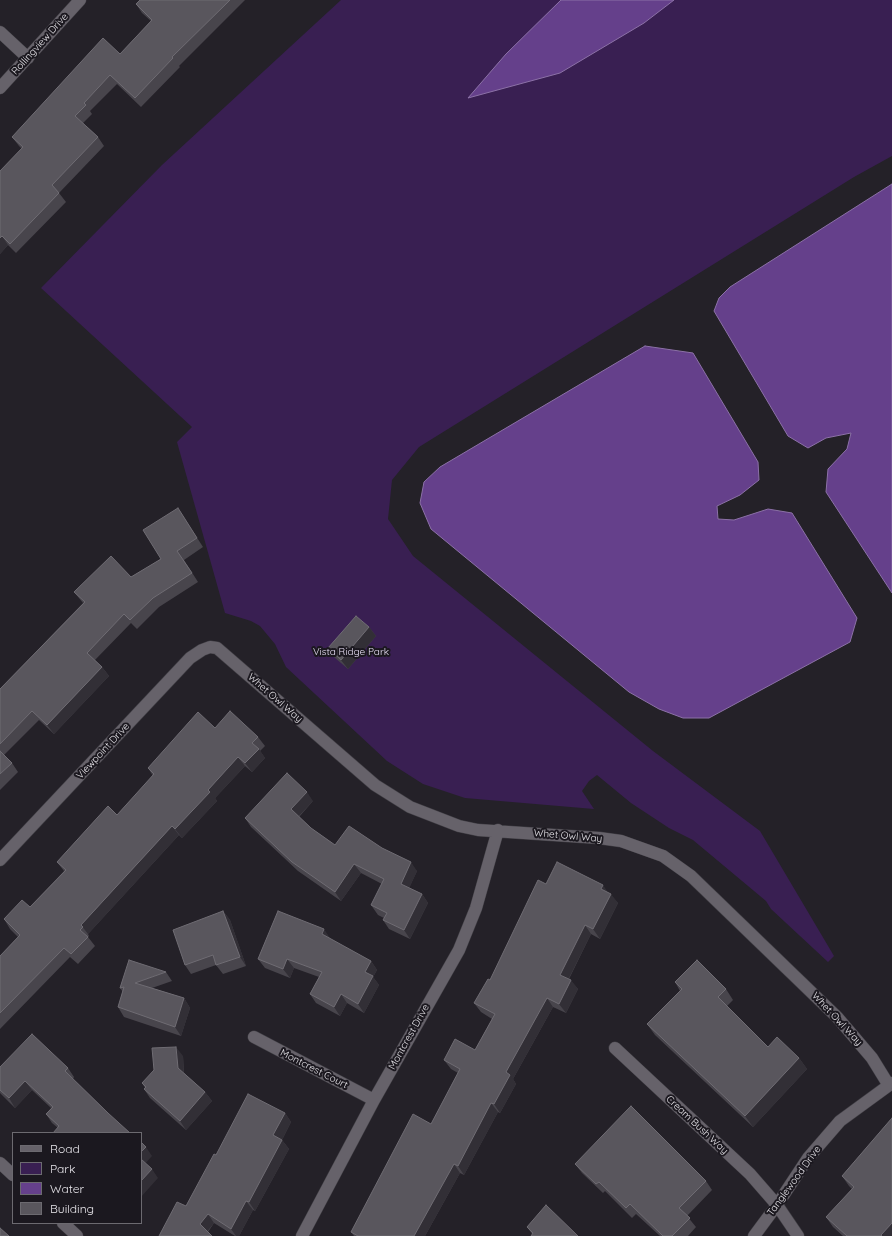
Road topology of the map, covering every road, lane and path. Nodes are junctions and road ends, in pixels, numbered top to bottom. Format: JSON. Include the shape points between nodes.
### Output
{"nodes":[{"id":1,"x":80,"y":0,"type":"edge"},
{"id":2,"x":0,"y":32,"type":"edge"},
{"id":3,"x":28,"y":58,"type":"junction"},
{"id":4,"x":0,"y":88,"type":"edge"},
{"id":5,"x":210,"y":647,"type":"joint"},
{"id":6,"x":498,"y":830,"type":"junction"},
{"id":7,"x":0,"y":860,"type":"edge"},
{"id":8,"x":254,"y":1038,"type":"dead end"},
{"id":9,"x":615,"y":1048,"type":"dead end"},
{"id":10,"x":890,"y":1084,"type":"edge"},
{"id":11,"x":374,"y":1100,"type":"junction"},
{"id":12,"x":0,"y":1163,"type":"edge"},
{"id":13,"x":12,"y":1174,"type":"edge"},
{"id":14,"x":777,"y":1205,"type":"junction"},
{"id":15,"x":64,"y":1224,"type":"edge"},
{"id":16,"x":77,"y":1236,"type":"edge"},
{"id":17,"x":302,"y":1236,"type":"edge"},
{"id":18,"x":754,"y":1236,"type":"edge"},
{"id":19,"x":798,"y":1236,"type":"edge"}],
"edges":[{"from":1,"to":3,"type":"street","name":"Rollingview Drive"},
{"from":2,"to":3,"type":"street"},
{"from":3,"to":4,"type":"street","name":"Rollingview Drive"},
{"from":5,"to":6,"type":"street","name":"Whet Owl Way","via":[[222,652],[392,797],[444,821],[478,830]]},
{"from":5,"to":7,"type":"street","name":"Viewpoint Drive","via":[[190,658]]},
{"from":6,"to":10,"type":"street","name":"Whet Owl Way","via":[[621,841],[663,856],[691,876],[837,1016]]},
{"from":6,"to":11,"type":"street","name":"Montcrest Drive","via":[[476,908],[459,950]]},
{"from":8,"to":11,"type":"street","name":"Montcrest Court"},
{"from":9,"to":14,"type":"street","name":"Cream Bush Way","via":[[750,1174]]},
{"from":10,"to":14,"type":"street","name":"Tanglewood Drive","via":[[840,1121],[808,1158]]},
{"from":11,"to":17,"type":"street","name":"Montcrest Drive"},
{"from":12,"to":13,"type":"street"},
{"from":14,"to":18,"type":"street","name":"Tanglewood Drive"},
{"from":14,"to":19,"type":"street","name":"Cream Bush Way"},
{"from":15,"to":16,"type":"street"}]}
